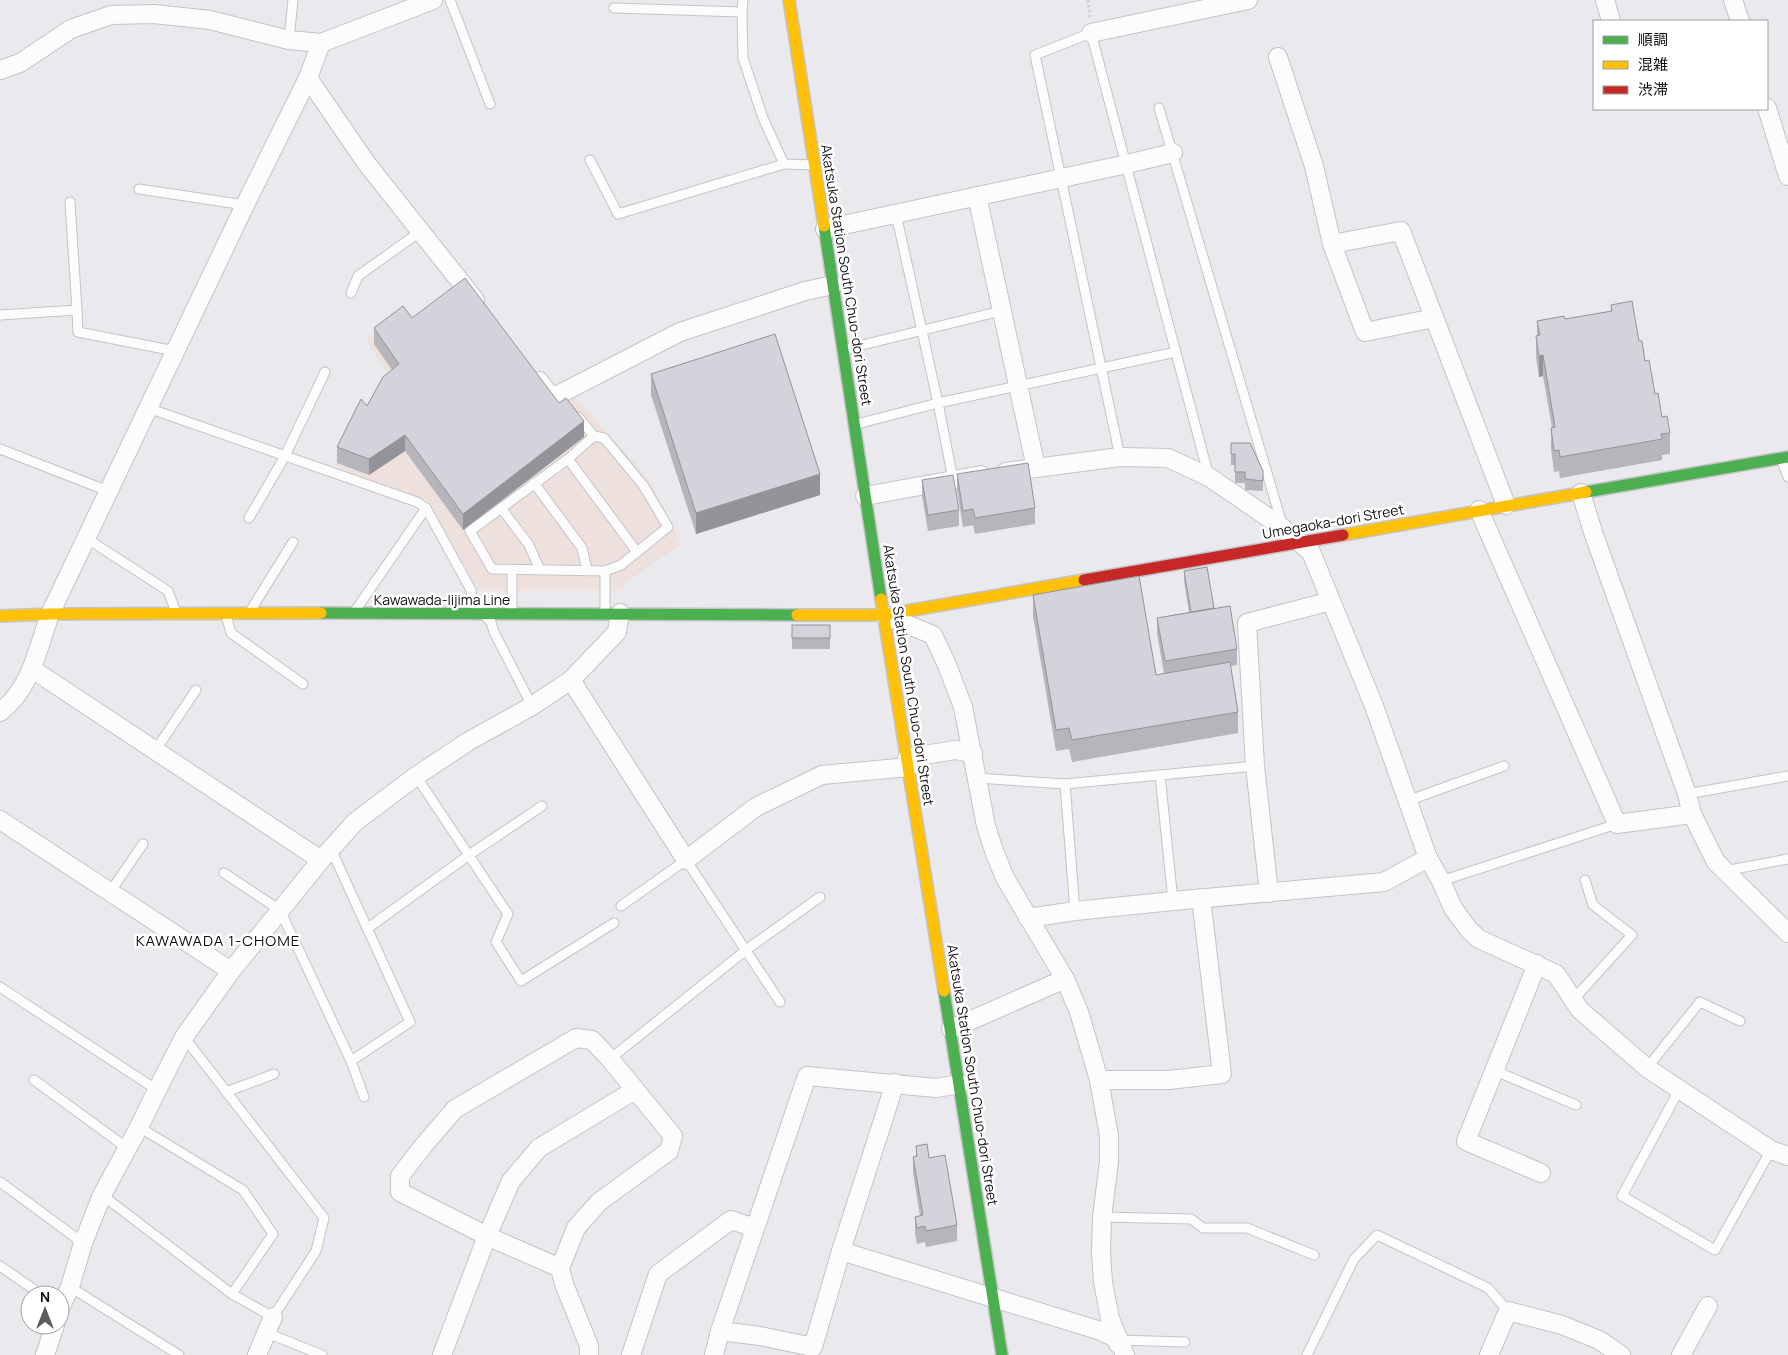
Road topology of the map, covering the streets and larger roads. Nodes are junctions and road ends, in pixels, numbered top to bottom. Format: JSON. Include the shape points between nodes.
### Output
{"nodes":[{"id":1,"x":432,"y":0,"type":"edge"},
{"id":2,"x":789,"y":0,"type":"edge"},
{"id":3,"x":1248,"y":0,"type":"edge"},
{"id":4,"x":1605,"y":0,"type":"edge"},
{"id":5,"x":1733,"y":0,"type":"edge"},
{"id":6,"x":1200,"y":5,"type":"edge"},
{"id":7,"x":1611,"y":20,"type":"edge"},
{"id":8,"x":1740,"y":20,"type":"edge"},
{"id":9,"x":1091,"y":34,"type":"road end"},
{"id":10,"x":321,"y":43,"type":"junction"},
{"id":11,"x":1278,"y":57,"type":"dead end"},
{"id":12,"x":0,"y":70,"type":"edge"},
{"id":13,"x":308,"y":78,"type":"junction"},
{"id":14,"x":1768,"y":110,"type":"edge"},
{"id":15,"x":1173,"y":153,"type":"road end"},
{"id":16,"x":1788,"y":176,"type":"edge"},
{"id":17,"x":977,"y":196,"type":"junction"},
{"id":18,"x":825,"y":230,"type":"junction"},
{"id":19,"x":1332,"y":244,"type":"junction"},
{"id":20,"x":833,"y":285,"type":"junction"},
{"id":21,"x":487,"y":315,"type":"edge"},
{"id":22,"x":1434,"y":318,"type":"junction"},
{"id":23,"x":528,"y":368,"type":"edge"},
{"id":24,"x":1784,"y":457,"type":"edge"},
{"id":25,"x":1036,"y":468,"type":"junction"},
{"id":26,"x":1582,"y":493,"type":"junction"},
{"id":27,"x":865,"y":496,"type":"junction"},
{"id":28,"x":1506,"y":505,"type":"junction"},
{"id":29,"x":1479,"y":510,"type":"junction"},
{"id":30,"x":1300,"y":542,"type":"junction"},
{"id":31,"x":1331,"y":601,"type":"junction"},
{"id":32,"x":613,"y":613,"type":"junction"},
{"id":33,"x":50,"y":614,"type":"junction"},
{"id":34,"x":884,"y":615,"type":"junction"},
{"id":35,"x":0,"y":616,"type":"edge"},
{"id":36,"x":32,"y":669,"type":"junction"},
{"id":37,"x":571,"y":680,"type":"junction"},
{"id":38,"x":0,"y":712,"type":"edge"},
{"id":39,"x":973,"y":753,"type":"junction"},
{"id":40,"x":908,"y":762,"type":"junction"},
{"id":41,"x":1692,"y":814,"type":"junction"},
{"id":42,"x":0,"y":820,"type":"edge"},
{"id":43,"x":326,"y":855,"type":"junction"},
{"id":44,"x":1428,"y":858,"type":"junction"},
{"id":45,"x":1269,"y":893,"type":"junction"},
{"id":46,"x":1201,"y":898,"type":"junction"},
{"id":47,"x":1028,"y":918,"type":"junction"},
{"id":48,"x":1788,"y":933,"type":"edge"},
{"id":49,"x":1537,"y":964,"type":"junction"},
{"id":50,"x":230,"y":971,"type":"junction"},
{"id":51,"x":1065,"y":979,"type":"junction"},
{"id":52,"x":951,"y":1029,"type":"junction"},
{"id":53,"x":1099,"y":1080,"type":"junction"},
{"id":54,"x":895,"y":1083,"type":"junction"},
{"id":55,"x":960,"y":1084,"type":"junction"},
{"id":56,"x":635,"y":1090,"type":"junction"},
{"id":57,"x":1788,"y":1156,"type":"edge"},
{"id":58,"x":1541,"y":1173,"type":"dead end"},
{"id":59,"x":755,"y":1228,"type":"junction"},
{"id":60,"x":486,"y":1236,"type":"junction"},
{"id":61,"x":841,"y":1251,"type":"junction"},
{"id":62,"x":560,"y":1268,"type":"junction"},
{"id":63,"x":70,"y":1287,"type":"edge"},
{"id":64,"x":993,"y":1297,"type":"junction"},
{"id":65,"x":1708,"y":1306,"type":"dead end"},
{"id":66,"x":270,"y":1325,"type":"road end"},
{"id":67,"x":720,"y":1331,"type":"junction"},
{"id":68,"x":52,"y":1335,"type":"edge"},
{"id":69,"x":1120,"y":1350,"type":"edge"},
{"id":70,"x":45,"y":1355,"type":"edge"},
{"id":71,"x":257,"y":1355,"type":"edge"},
{"id":72,"x":442,"y":1355,"type":"edge"},
{"id":73,"x":589,"y":1355,"type":"edge"},
{"id":74,"x":631,"y":1355,"type":"edge"},
{"id":75,"x":714,"y":1355,"type":"edge"},
{"id":76,"x":1002,"y":1355,"type":"edge"},
{"id":77,"x":1490,"y":1355,"type":"edge"},
{"id":78,"x":1621,"y":1355,"type":"edge"},
{"id":79,"x":1681,"y":1355,"type":"edge"}],
"edges":[{"from":1,"to":10,"type":"street"},
{"from":2,"to":18,"type":"street","name":"Akatsuka Station South Chuo-dori Street"},
{"from":3,"to":6,"type":"street"},
{"from":4,"to":7,"type":"street"},
{"from":5,"to":8,"type":"street"},
{"from":6,"to":9,"type":"street"},
{"from":10,"to":12,"type":"street","via":[[289,40],[210,20],[154,14],[110,15],[71,29],[20,63]]},
{"from":10,"to":13,"type":"street"},
{"from":11,"to":19,"type":"street","via":[[1314,166]]},
{"from":13,"to":21,"type":"street","via":[[367,164]]},
{"from":13,"to":33,"type":"street"},
{"from":14,"to":16,"type":"street"},
{"from":15,"to":17,"type":"street"},
{"from":17,"to":18,"type":"street"},
{"from":17,"to":25,"type":"street"},
{"from":18,"to":20,"type":"street","name":"Akatsuka Station South Chuo-dori Street"},
{"from":19,"to":22,"type":"street","via":[[1401,231]]},
{"from":19,"to":22,"type":"street","via":[[1365,332]]},
{"from":20,"to":23,"type":"street","via":[[680,332],[564,401],[552,398]]},
{"from":20,"to":27,"type":"street","name":"Akatsuka Station South Chuo-dori Street"},
{"from":22,"to":28,"type":"street"},
{"from":24,"to":26,"type":"street","name":"Umegaoka-dori Street"},
{"from":25,"to":27,"type":"street","via":[[953,479]]},
{"from":25,"to":30,"type":"street","via":[[1120,457],[1168,458],[1209,477]]},
{"from":26,"to":28,"type":"street","name":"Umegaoka-dori Street"},
{"from":26,"to":41,"type":"street","via":[[1594,535],[1688,794]]},
{"from":27,"to":34,"type":"street","name":"Akatsuka Station South Chuo-dori Street"},
{"from":28,"to":29,"type":"street","name":"Umegaoka-dori Street"},
{"from":29,"to":30,"type":"street","name":"Umegaoka-dori Street"},
{"from":29,"to":41,"type":"street","via":[[1617,824]]},
{"from":30,"to":31,"type":"street","via":[[1311,552]]},
{"from":30,"to":34,"type":"street","name":"Umegaoka-dori Street"},
{"from":31,"to":44,"type":"street","via":[[1374,706]]},
{"from":31,"to":45,"type":"street","via":[[1247,623],[1255,766]]},
{"from":32,"to":33,"type":"street","name":"Kawawada-Iijima Line"},
{"from":32,"to":34,"type":"street","name":"Kawawada-Iijima Line"},
{"from":32,"to":37,"type":"street","via":[[617,632]]},
{"from":33,"to":35,"type":"street","name":"Kawawada-Iijima Line"},
{"from":33,"to":36,"type":"street"},
{"from":34,"to":39,"type":"street","via":[[933,635],[963,707]]},
{"from":34,"to":40,"type":"street","name":"Akatsuka Station South Chuo-dori Street"},
{"from":36,"to":38,"type":"street","via":[[21,691]]},
{"from":36,"to":43,"type":"street","via":[[155,751]]},
{"from":37,"to":40,"type":"street","via":[[686,860],[756,807],[808,781]]},
{"from":37,"to":43,"type":"street","via":[[416,776],[356,822]]},
{"from":39,"to":40,"type":"street","via":[[955,750]]},
{"from":39,"to":47,"type":"street","via":[[994,852]]},
{"from":40,"to":52,"type":"street","name":"Akatsuka Station South Chuo-dori Street"},
{"from":41,"to":48,"type":"street","via":[[1716,862]]},
{"from":42,"to":50,"type":"street"},
{"from":43,"to":50,"type":"street"},
{"from":44,"to":45,"type":"street","via":[[1384,882]]},
{"from":44,"to":49,"type":"street","via":[[1453,908],[1474,935]]},
{"from":45,"to":46,"type":"street"},
{"from":46,"to":47,"type":"street"},
{"from":46,"to":53,"type":"street","via":[[1222,1074],[1169,1080]]},
{"from":47,"to":51,"type":"street"},
{"from":49,"to":57,"type":"street","via":[[1556,974],[1580,1010],[1647,1068],[1771,1150]]},
{"from":49,"to":58,"type":"street","via":[[1466,1141]]},
{"from":50,"to":63,"type":"street","via":[[184,1038],[102,1194]]},
{"from":51,"to":52,"type":"street"},
{"from":51,"to":53,"type":"street","via":[[1079,1012]]},
{"from":52,"to":55,"type":"street","name":"Akatsuka Station South Chuo-dori Street"},
{"from":53,"to":69,"type":"street","via":[[1109,1136],[1102,1217],[1103,1282]]},
{"from":54,"to":55,"type":"street","via":[[936,1088]]},
{"from":54,"to":59,"type":"street","via":[[807,1076]]},
{"from":54,"to":61,"type":"street"},
{"from":55,"to":64,"type":"street","name":"Akatsuka Station South Chuo-dori Street"},
{"from":56,"to":60,"type":"street","via":[[538,1148],[511,1181]]},
{"from":56,"to":60,"type":"street","via":[[592,1040],[576,1038],[454,1109],[400,1176],[400,1192]]},
{"from":56,"to":62,"type":"street","via":[[673,1136],[669,1151],[599,1202],[576,1228]]},
{"from":59,"to":67,"type":"street"},
{"from":59,"to":74,"type":"street","via":[[731,1220],[658,1274]]},
{"from":60,"to":62,"type":"street"},
{"from":60,"to":72,"type":"street"},
{"from":61,"to":64,"type":"street"},
{"from":61,"to":67,"type":"street","via":[[813,1346]]},
{"from":62,"to":73,"type":"street","via":[[589,1346]]},
{"from":64,"to":69,"type":"street","via":[[1101,1331]]},
{"from":64,"to":76,"type":"street","name":"Akatsuka Station South Chuo-dori Street"},
{"from":65,"to":79,"type":"street"},
{"from":66,"to":71,"type":"street"},
{"from":67,"to":75,"type":"street"},
{"from":68,"to":70,"type":"street"},
{"from":77,"to":78,"type":"street","via":[[1508,1311],[1562,1325],[1600,1340]]}]}
